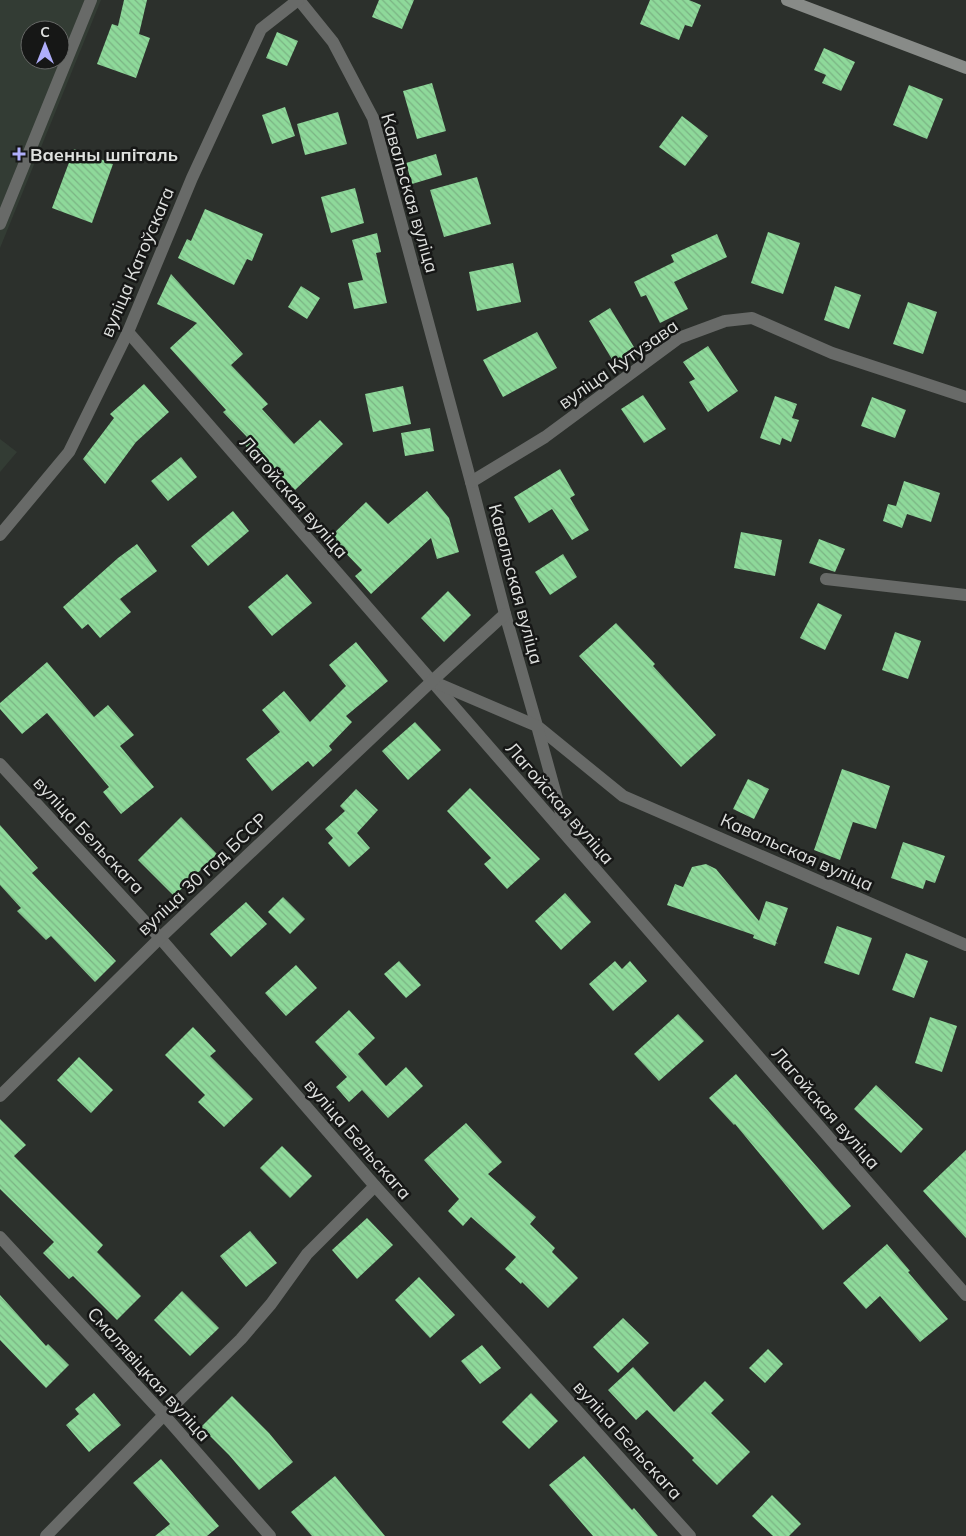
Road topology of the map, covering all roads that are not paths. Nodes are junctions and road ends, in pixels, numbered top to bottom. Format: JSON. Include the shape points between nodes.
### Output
{"nodes":[{"id":1,"x":91,"y":0,"type":"edge"},
{"id":2,"x":298,"y":0,"type":"edge"},
{"id":3,"x":787,"y":0,"type":"edge"},
{"id":4,"x":966,"y":68,"type":"edge"},
{"id":5,"x":0,"y":224,"type":"edge"},
{"id":6,"x":128,"y":332,"type":"junction"},
{"id":7,"x":966,"y":397,"type":"edge"},
{"id":8,"x":471,"y":482,"type":"junction"},
{"id":9,"x":0,"y":535,"type":"edge"},
{"id":10,"x":826,"y":579,"type":"dead end"},
{"id":11,"x":966,"y":595,"type":"edge"},
{"id":12,"x":505,"y":614,"type":"junction"},
{"id":13,"x":432,"y":681,"type":"junction"},
{"id":14,"x":537,"y":726,"type":"junction"},
{"id":15,"x":0,"y":764,"type":"edge"},
{"id":16,"x":568,"y":839,"type":"junction"},
{"id":17,"x":160,"y":938,"type":"junction"},
{"id":18,"x":966,"y":945,"type":"edge"},
{"id":19,"x":0,"y":1096,"type":"edge"},
{"id":20,"x":375,"y":1186,"type":"junction"},
{"id":21,"x":0,"y":1237,"type":"edge"},
{"id":22,"x":966,"y":1295,"type":"edge"},
{"id":23,"x":164,"y":1415,"type":"junction"},
{"id":24,"x":46,"y":1536,"type":"edge"},
{"id":25,"x":270,"y":1536,"type":"edge"},
{"id":26,"x":690,"y":1536,"type":"edge"}],
"edges":[{"from":1,"to":5,"type":"street"},
{"from":2,"to":6,"type":"street","name":"вуліца Катоўскага","via":[[261,30],[192,178]]},
{"from":2,"to":8,"type":"street","name":"Кавальская вуліца","via":[[333,42],[373,118]]},
{"from":3,"to":4,"type":"main road"},
{"from":6,"to":9,"type":"street","name":"вуліца Катоўскага","via":[[69,452]]},
{"from":6,"to":13,"type":"street","name":"Лагойская вуліца"},
{"from":7,"to":8,"type":"street","name":"вуліца Кутузава","via":[[832,353],[752,318],[725,321],[679,338],[545,437]]},
{"from":8,"to":12,"type":"street","name":"Кавальская вуліца"},
{"from":10,"to":11,"type":"street"},
{"from":12,"to":13,"type":"street","name":"вуліца 30 год БССР"},
{"from":12,"to":14,"type":"street","name":"Кавальская вуліца"},
{"from":13,"to":14,"type":"street"},
{"from":13,"to":16,"type":"street","name":"Лагойская вуліца"},
{"from":13,"to":17,"type":"street","name":"вуліца 30 год БССР"},
{"from":14,"to":16,"type":"street"},
{"from":14,"to":18,"type":"street","name":"Кавальская вуліца","via":[[623,796]]},
{"from":15,"to":17,"type":"street","name":"вуліца Бельскага"},
{"from":16,"to":22,"type":"street","name":"Лагойская вуліца"},
{"from":17,"to":19,"type":"street","name":"вуліца 30 год БССР"},
{"from":17,"to":20,"type":"street","name":"вуліца Бельскага"},
{"from":20,"to":23,"type":"street","via":[[308,1254],[272,1304],[241,1339]]},
{"from":20,"to":26,"type":"street","name":"вуліца Бельскага"},
{"from":21,"to":23,"type":"street","name":"Смалявіцкая вуліца"},
{"from":23,"to":24,"type":"street"},
{"from":23,"to":25,"type":"street","name":"Смалявіцкая вуліца"}]}
